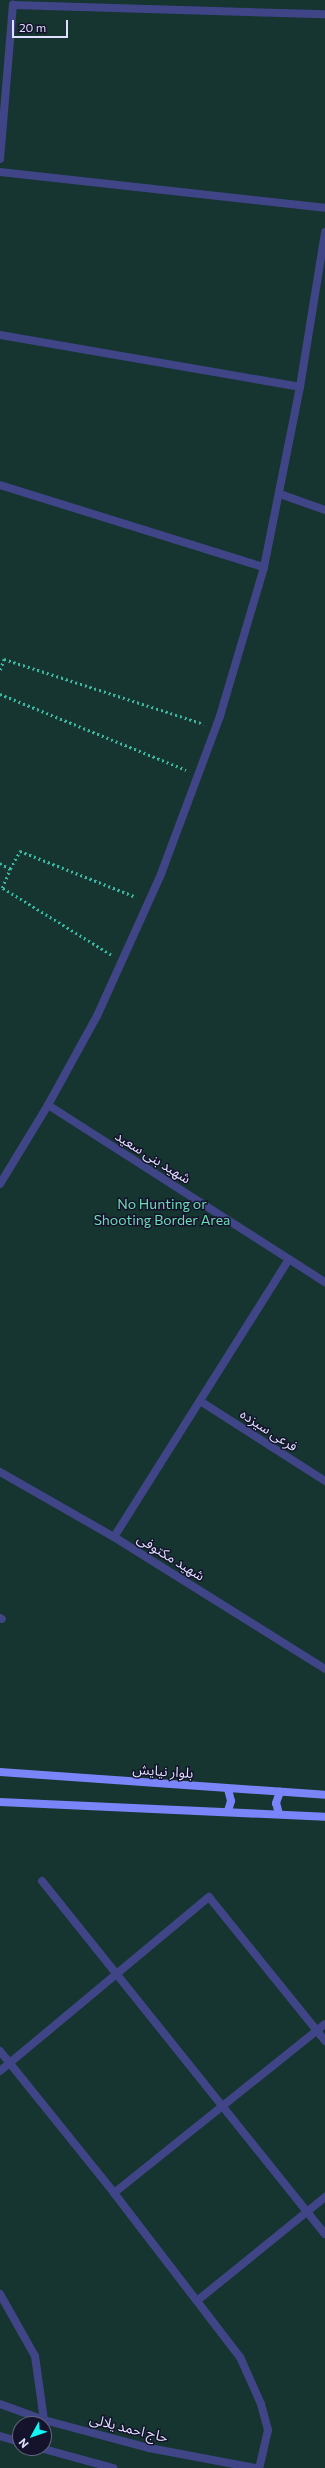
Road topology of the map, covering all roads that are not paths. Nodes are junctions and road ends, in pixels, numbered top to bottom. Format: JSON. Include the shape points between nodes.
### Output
{"nodes":[{"id":1,"x":12,"y":2,"type":"edge"},
{"id":2,"x":325,"y":14,"type":"edge"},
{"id":3,"x":0,"y":159,"type":"edge"},
{"id":4,"x":0,"y":172,"type":"edge"},
{"id":5,"x":325,"y":208,"type":"edge"},
{"id":6,"x":325,"y":232,"type":"edge"},
{"id":7,"x":324,"y":251,"type":"edge"},
{"id":8,"x":0,"y":335,"type":"edge"},
{"id":9,"x":300,"y":387,"type":"junction"},
{"id":10,"x":0,"y":485,"type":"edge"},
{"id":11,"x":280,"y":494,"type":"junction"},
{"id":12,"x":325,"y":510,"type":"edge"},
{"id":13,"x":264,"y":567,"type":"junction"},
{"id":14,"x":48,"y":1105,"type":"junction"},
{"id":15,"x":0,"y":1184,"type":"edge"},
{"id":16,"x":289,"y":1259,"type":"junction"},
{"id":17,"x":325,"y":1282,"type":"edge"},
{"id":18,"x":200,"y":1401,"type":"junction"},
{"id":19,"x":0,"y":1472,"type":"edge"},
{"id":20,"x":325,"y":1481,"type":"edge"},
{"id":21,"x":114,"y":1537,"type":"junction"},
{"id":22,"x":325,"y":1669,"type":"edge"},
{"id":23,"x":0,"y":1772,"type":"edge"},
{"id":24,"x":228,"y":1789,"type":"junction"},
{"id":25,"x":280,"y":1792,"type":"junction"},
{"id":26,"x":325,"y":1795,"type":"edge"},
{"id":27,"x":0,"y":1802,"type":"edge"},
{"id":28,"x":228,"y":1812,"type":"junction"},
{"id":29,"x":279,"y":1814,"type":"junction"},
{"id":30,"x":325,"y":1817,"type":"edge"},
{"id":31,"x":42,"y":1881,"type":"dead end"},
{"id":32,"x":116,"y":1974,"type":"junction"},
{"id":33,"x":325,"y":2024,"type":"edge"},
{"id":34,"x":317,"y":2031,"type":"junction"},
{"id":35,"x":325,"y":2041,"type":"edge"},
{"id":36,"x":0,"y":2051,"type":"edge"},
{"id":37,"x":10,"y":2063,"type":"junction"},
{"id":38,"x":0,"y":2071,"type":"edge"},
{"id":39,"x":222,"y":2106,"type":"junction"},
{"id":40,"x":114,"y":2193,"type":"junction"},
{"id":41,"x":325,"y":2197,"type":"edge"},
{"id":42,"x":307,"y":2212,"type":"junction"},
{"id":43,"x":325,"y":2234,"type":"edge"},
{"id":44,"x":0,"y":2294,"type":"edge"},
{"id":45,"x":198,"y":2300,"type":"junction"},
{"id":46,"x":0,"y":2404,"type":"edge"},
{"id":47,"x":33,"y":2416,"type":"edge"},
{"id":48,"x":43,"y":2416,"type":"edge"},
{"id":49,"x":52,"y":2422,"type":"edge"},
{"id":50,"x":0,"y":2436,"type":"edge"},
{"id":51,"x":12,"y":2440,"type":"edge"},
{"id":52,"x":52,"y":2451,"type":"edge"},
{"id":53,"x":113,"y":2468,"type":"edge"},
{"id":54,"x":255,"y":2468,"type":"edge"},
{"id":55,"x":259,"y":2468,"type":"edge"}],
"edges":[{"from":1,"to":2,"type":"street"},
{"from":1,"to":3,"type":"street"},
{"from":4,"to":5,"type":"street"},
{"from":6,"to":7,"type":"street"},
{"from":7,"to":9,"type":"street"},
{"from":8,"to":9,"type":"street"},
{"from":9,"to":11,"type":"street"},
{"from":10,"to":13,"type":"street"},
{"from":11,"to":12,"type":"street"},
{"from":11,"to":13,"type":"street"},
{"from":13,"to":14,"type":"street","via":[[215,728],[161,874],[97,1016]]},
{"from":14,"to":15,"type":"street"},
{"from":14,"to":16,"type":"street","name":"شهید بنی سعید"},
{"from":16,"to":17,"type":"street","name":"شهید بنی سعید"},
{"from":16,"to":18,"type":"street"},
{"from":18,"to":20,"type":"street","name":"فرعی سیزده"},
{"from":18,"to":21,"type":"street"},
{"from":19,"to":21,"type":"street","name":"شهید مکتوفی"},
{"from":21,"to":22,"type":"street","name":"شهید مکتوفی"},
{"from":23,"to":24,"type":"main road","name":"بلوار نیایش"},
{"from":24,"to":25,"type":"main road","name":"بلوار نیایش"},
{"from":24,"to":28,"type":"main road","via":[[231,1801]]},
{"from":25,"to":26,"type":"main road","name":"بلوار نیایش"},
{"from":25,"to":29,"type":"main road","via":[[276,1803]]},
{"from":27,"to":28,"type":"main road"},
{"from":28,"to":29,"type":"main road"},
{"from":29,"to":30,"type":"main road"},
{"from":31,"to":32,"type":"street"},
{"from":32,"to":34,"type":"street","via":[[209,1897]]},
{"from":32,"to":37,"type":"street"},
{"from":32,"to":39,"type":"street"},
{"from":33,"to":34,"type":"street"},
{"from":34,"to":35,"type":"street"},
{"from":34,"to":39,"type":"street"},
{"from":36,"to":37,"type":"street"},
{"from":37,"to":38,"type":"street"},
{"from":37,"to":40,"type":"street"},
{"from":39,"to":40,"type":"street"},
{"from":39,"to":42,"type":"street"},
{"from":40,"to":45,"type":"street"},
{"from":41,"to":42,"type":"street"},
{"from":42,"to":43,"type":"street"},
{"from":42,"to":45,"type":"street"},
{"from":44,"to":48,"type":"street","via":[[35,2356]]},
{"from":45,"to":55,"type":"street","via":[[240,2357],[261,2404],[268,2430]]},
{"from":46,"to":47,"type":"street","name":"حاج احمد یلالی"},
{"from":49,"to":54,"type":"street","name":"حاج احمد یلالی","via":[[149,2448]]},
{"from":50,"to":51,"type":"street"},
{"from":52,"to":53,"type":"street"}]}
